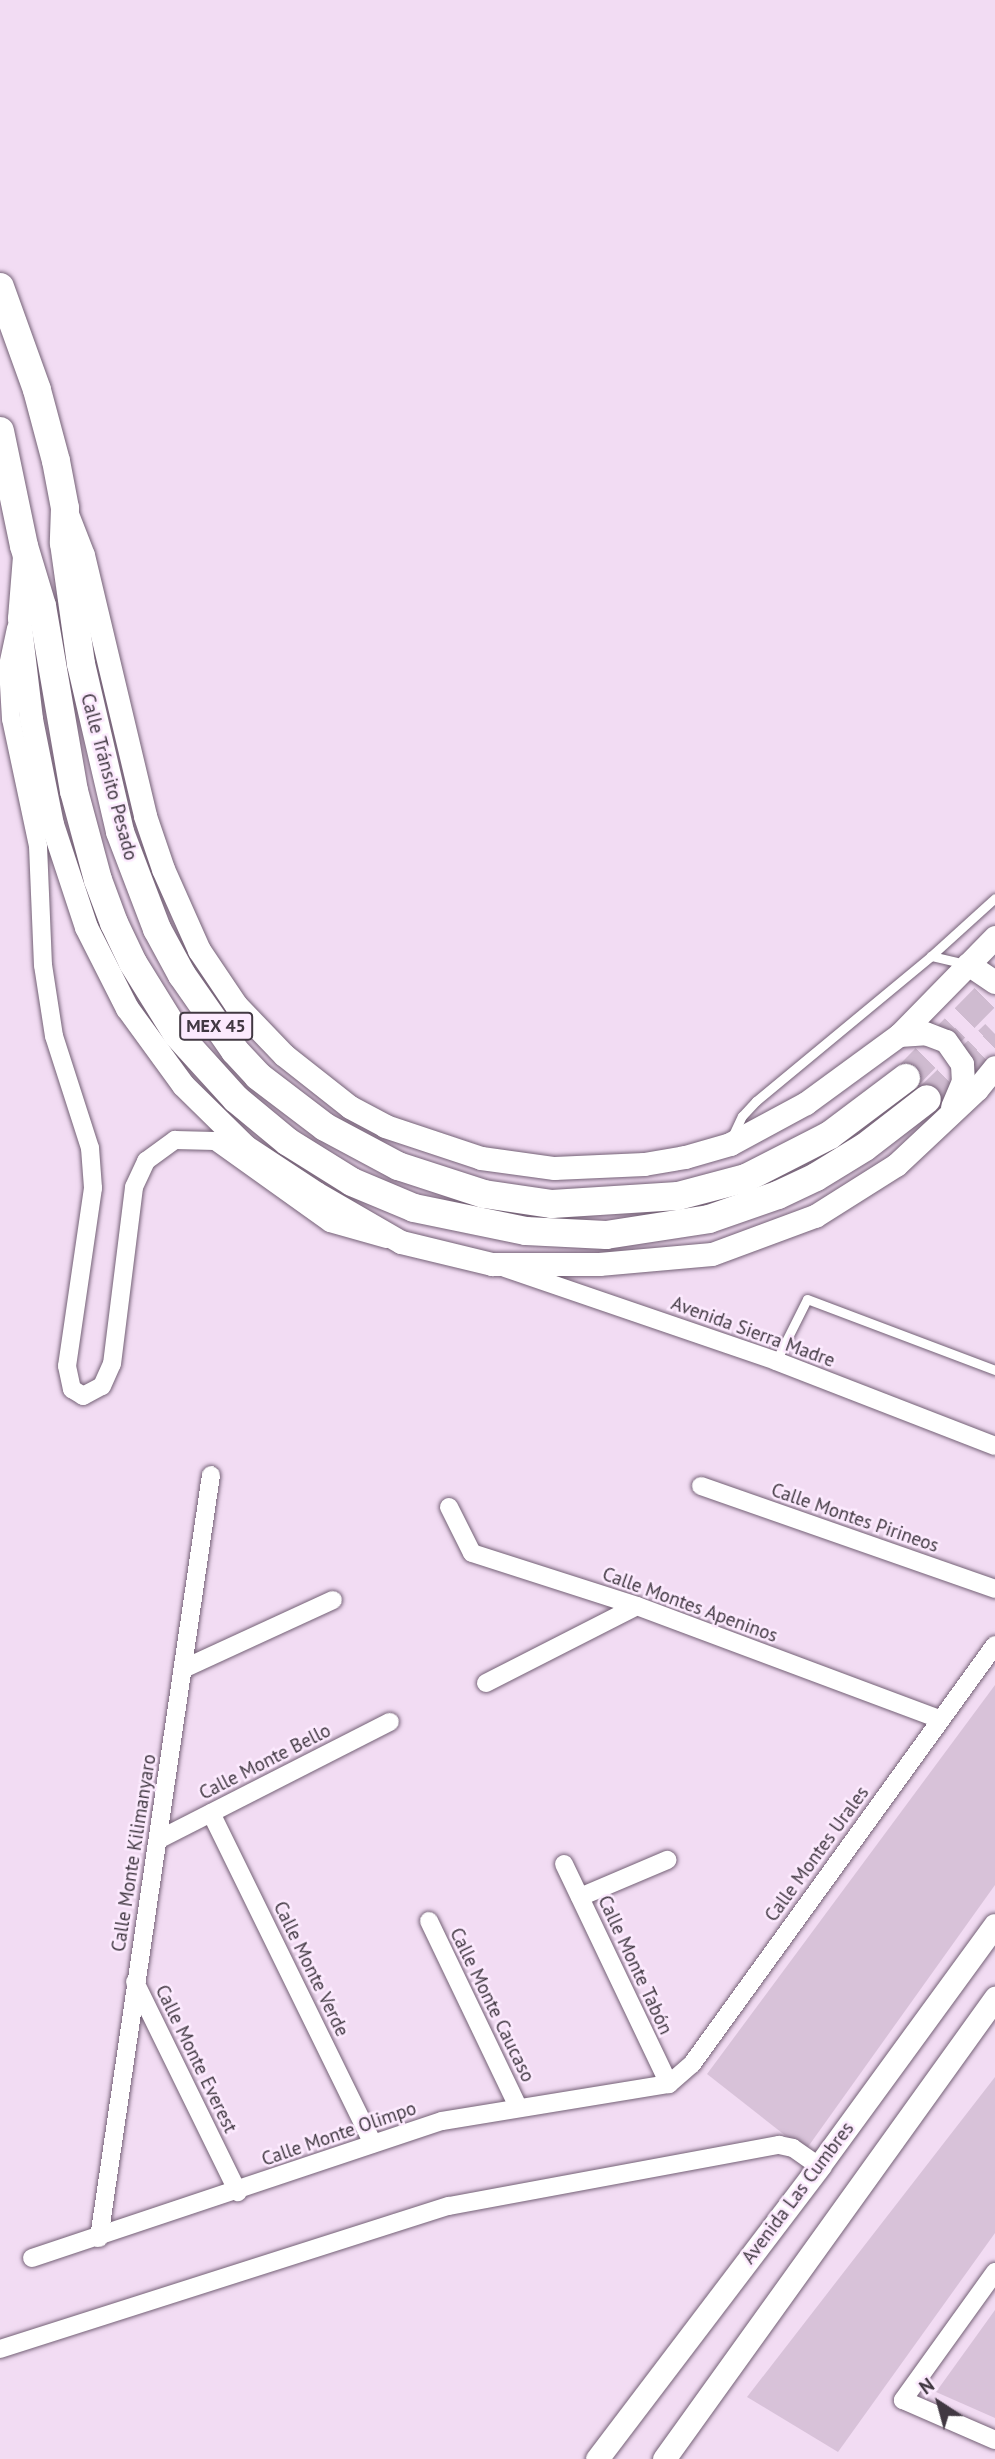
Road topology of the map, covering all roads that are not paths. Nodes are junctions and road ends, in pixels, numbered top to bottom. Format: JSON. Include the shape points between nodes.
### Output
{"nodes":[{"id":1,"x":0,"y":287,"type":"edge"},
{"id":2,"x":0,"y":431,"type":"edge"},
{"id":3,"x":65,"y":508,"type":"junction"},
{"id":4,"x":24,"y":545,"type":"junction"},
{"id":5,"x":19,"y":618,"type":"junction"},
{"id":6,"x":995,"y":898,"type":"edge"},
{"id":7,"x":995,"y":937,"type":"edge"},
{"id":8,"x":931,"y":957,"type":"junction"},
{"id":9,"x":968,"y":964,"type":"junction"},
{"id":10,"x":995,"y":982,"type":"edge"},
{"id":11,"x":899,"y":1035,"type":"junction"},
{"id":12,"x":995,"y":1067,"type":"edge"},
{"id":13,"x":906,"y":1078,"type":"tunnel mouth"},
{"id":14,"x":986,"y":1090,"type":"edge"},
{"id":15,"x":937,"y":1107,"type":"junction"},
{"id":16,"x":730,"y":1144,"type":"junction"},
{"id":17,"x":401,"y":1242,"type":"junction"},
{"id":18,"x":495,"y":1264,"type":"junction"},
{"id":19,"x":776,"y":1361,"type":"junction"},
{"id":20,"x":995,"y":1370,"type":"edge"},
{"id":21,"x":995,"y":1446,"type":"edge"},
{"id":22,"x":211,"y":1475,"type":"dead end"},
{"id":23,"x":701,"y":1486,"type":"dead end"},
{"id":24,"x":449,"y":1507,"type":"dead end"},
{"id":25,"x":995,"y":1589,"type":"edge"},
{"id":26,"x":333,"y":1600,"type":"dead end"},
{"id":27,"x":637,"y":1606,"type":"junction"},
{"id":28,"x":995,"y":1645,"type":"edge"},
{"id":29,"x":183,"y":1669,"type":"junction"},
{"id":30,"x":486,"y":1683,"type":"dead end"},
{"id":31,"x":940,"y":1719,"type":"junction"},
{"id":32,"x":390,"y":1722,"type":"dead end"},
{"id":33,"x":211,"y":1813,"type":"junction"},
{"id":34,"x":160,"y":1839,"type":"junction"},
{"id":35,"x":667,"y":1860,"type":"dead end"},
{"id":36,"x":564,"y":1864,"type":"dead end"},
{"id":37,"x":580,"y":1897,"type":"junction"},
{"id":38,"x":429,"y":1921,"type":"dead end"},
{"id":39,"x":995,"y":1925,"type":"edge"},
{"id":40,"x":135,"y":1982,"type":"junction"},
{"id":41,"x":995,"y":1998,"type":"edge"},
{"id":42,"x":669,"y":2084,"type":"junction"},
{"id":43,"x":518,"y":2107,"type":"junction"},
{"id":44,"x":373,"y":2143,"type":"junction"},
{"id":45,"x":819,"y":2166,"type":"junction"},
{"id":46,"x":238,"y":2192,"type":"junction"},
{"id":47,"x":99,"y":2238,"type":"junction"},
{"id":48,"x":32,"y":2258,"type":"dead end"},
{"id":49,"x":995,"y":2272,"type":"edge"},
{"id":50,"x":0,"y":2349,"type":"edge"},
{"id":51,"x":995,"y":2440,"type":"edge"},
{"id":52,"x":597,"y":2459,"type":"edge"},
{"id":53,"x":664,"y":2459,"type":"edge"}],
"edges":[{"from":1,"to":3,"type":"main road","name":"Calle Tránsito Pesado","number":"MEX 45","via":[[37,390]]},
{"from":2,"to":4,"type":"main road","name":"Calle Tránsito Pesado","number":"MEX 45"},
{"from":3,"to":13,"type":"main road","name":"Calle Tránsito Pesado","number":"MEX 45","via":[[71,606],[98,743],[120,832],[157,929],[203,1008],[235,1051],[267,1084],[325,1127],[398,1166],[484,1194],[552,1204],[627,1201],[678,1196],[746,1178],[830,1135]]},
{"from":3,"to":16,"type":"street","via":[[83,555],[145,816],[163,869],[205,960],[236,1005],[284,1055],[350,1107],[385,1126],[481,1158],[554,1168],[594,1168],[685,1157]]},
{"from":4,"to":5,"type":"street"},
{"from":4,"to":15,"type":"main road","name":"Calle Tránsito Pesado","number":"MEX 45","via":[[42,607],[82,820],[102,891],[133,963],[196,1057],[255,1118],[323,1166],[380,1196],[483,1224],[568,1234],[643,1231],[709,1219],[758,1202],[816,1177]]},
{"from":5,"to":17,"type":"street","via":[[42,778],[65,871],[86,927],[127,1008],[183,1086],[245,1146]]},
{"from":5,"to":17,"type":"street","via":[[8,667],[11,719],[38,846],[43,965],[54,1036],[90,1148],[93,1188],[68,1366],[72,1389],[83,1396],[102,1386],[111,1364],[134,1187],[146,1161],[175,1140],[215,1141],[330,1223]]},
{"from":6,"to":8,"type":"lane"},
{"from":7,"to":9,"type":"street"},
{"from":8,"to":9,"type":"lane"},
{"from":8,"to":16,"type":"lane","via":[[756,1101],[742,1116]]},
{"from":9,"to":10,"type":"street"},
{"from":9,"to":11,"type":"street"},
{"from":11,"to":15,"type":"street","via":[[925,1033],[946,1041],[962,1063],[963,1081]]},
{"from":11,"to":16,"type":"street","via":[[806,1103]]},
{"from":12,"to":14,"type":"street"},
{"from":14,"to":15,"type":"street"},
{"from":15,"to":18,"type":"street","via":[[896,1165],[815,1216],[712,1254],[598,1264]]},
{"from":17,"to":18,"type":"street"},
{"from":18,"to":19,"type":"street","name":"Avenida Sierra Madre"},
{"from":19,"to":20,"type":"lane","via":[[807,1299]]},
{"from":19,"to":21,"type":"street","name":"Avenida Sierra Madre"},
{"from":22,"to":29,"type":"street","name":"Calle Monte Kilimanyaro"},
{"from":23,"to":25,"type":"street","name":"Calle Montes Pirineos"},
{"from":24,"to":27,"type":"street","name":"Calle Montes Apeninos","via":[[472,1553]]},
{"from":26,"to":29,"type":"street"},
{"from":27,"to":30,"type":"street"},
{"from":27,"to":31,"type":"street","name":"Calle Montes Apeninos"},
{"from":28,"to":31,"type":"street","name":"Calle Montes Urales"},
{"from":29,"to":34,"type":"street","name":"Calle Monte Kilimanyaro"},
{"from":31,"to":42,"type":"street","name":"Calle Montes Urales","via":[[692,2064]]},
{"from":32,"to":33,"type":"street","name":"Calle Monte Bello"},
{"from":33,"to":34,"type":"street","name":"Calle Monte Bello"},
{"from":33,"to":44,"type":"street","name":"Calle Monte Verde"},
{"from":34,"to":40,"type":"street","name":"Calle Monte Kilimanyaro"},
{"from":35,"to":37,"type":"street"},
{"from":36,"to":37,"type":"street","name":"Calle Monte Tabón"},
{"from":37,"to":42,"type":"street","name":"Calle Monte Tabón"},
{"from":38,"to":43,"type":"street","name":"Calle Monte Caucaso"},
{"from":39,"to":45,"type":"street","name":"Avenida Las Cumbres"},
{"from":40,"to":46,"type":"street","name":"Calle Monte Everest"},
{"from":40,"to":47,"type":"street","name":"Calle Monte Kilimanyaro"},
{"from":41,"to":53,"type":"street"},
{"from":42,"to":43,"type":"street","name":"Calle Monte Olimpo"},
{"from":43,"to":44,"type":"street","name":"Calle Monte Olimpo","via":[[442,2122]]},
{"from":44,"to":46,"type":"street","name":"Calle Monte Olimpo"},
{"from":45,"to":50,"type":"street","via":[[793,2148],[779,2145],[449,2206]]},
{"from":45,"to":52,"type":"street","name":"Avenida Las Cumbres"},
{"from":46,"to":47,"type":"street","name":"Calle Monte Olimpo"},
{"from":47,"to":48,"type":"street","name":"Calle Monte Olimpo"},
{"from":49,"to":51,"type":"street","via":[[903,2399]]}]}
